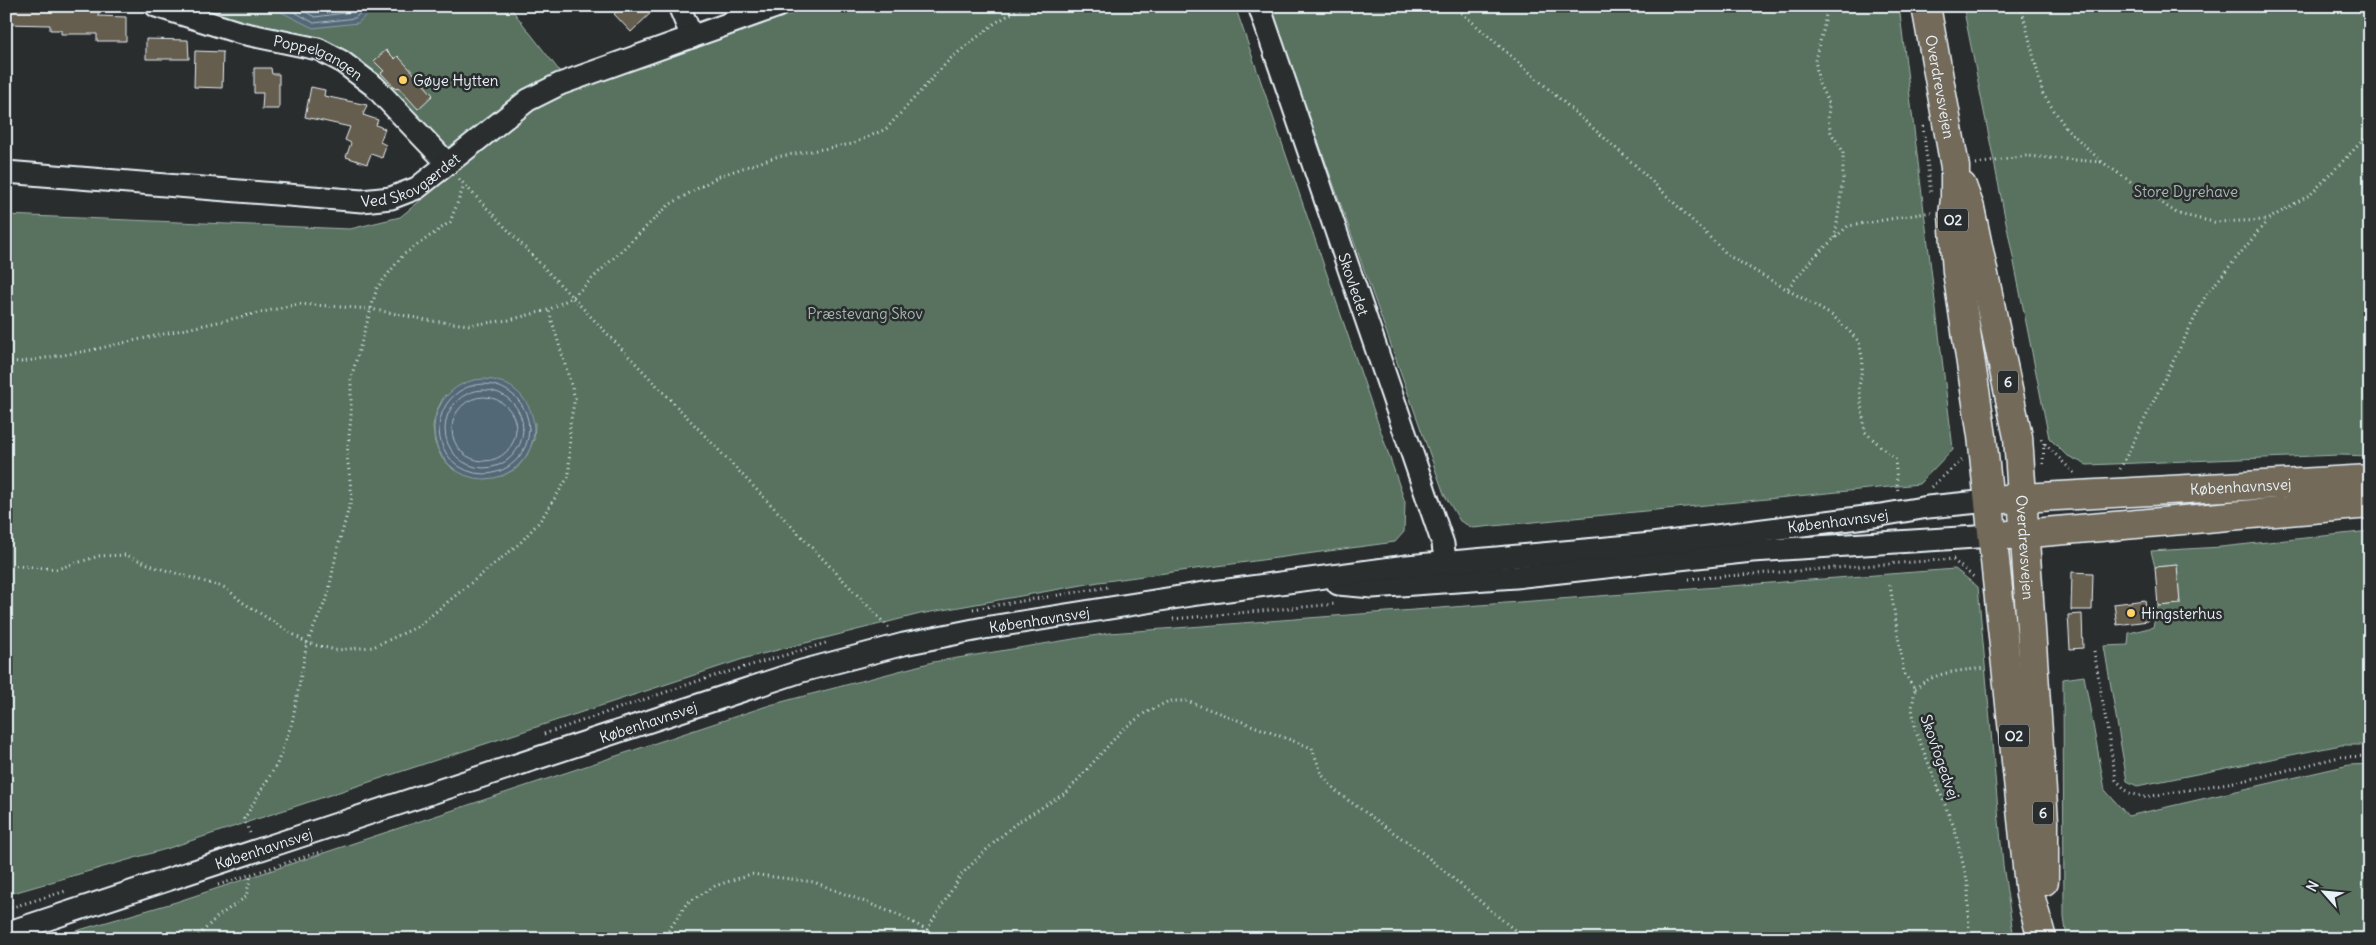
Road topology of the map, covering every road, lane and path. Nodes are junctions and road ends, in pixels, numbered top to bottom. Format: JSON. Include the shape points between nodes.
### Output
{"nodes":[{"id":1,"x":156,"y":6,"type":"edge"},
{"id":2,"x":679,"y":6,"type":"edge"},
{"id":3,"x":778,"y":6,"type":"edge"},
{"id":4,"x":1024,"y":6,"type":"edge"},
{"id":5,"x":1260,"y":6,"type":"edge"},
{"id":6,"x":1454,"y":6,"type":"edge"},
{"id":7,"x":1824,"y":6,"type":"edge"},
{"id":8,"x":1926,"y":6,"type":"edge"},
{"id":9,"x":2021,"y":6,"type":"edge"},
{"id":10,"x":692,"y":37,"type":"junction"},
{"id":11,"x":2370,"y":133,"type":"edge"},
{"id":12,"x":2102,"y":162,"type":"junction"},
{"id":13,"x":448,"y":164,"type":"junction"},
{"id":14,"x":1955,"y":167,"type":"junction"},
{"id":15,"x":6,"y":172,"type":"edge"},
{"id":16,"x":464,"y":186,"type":"junction"},
{"id":17,"x":1933,"y":212,"type":"dead end"},
{"id":18,"x":2267,"y":220,"type":"junction"},
{"id":19,"x":1835,"y":238,"type":"junction"},
{"id":20,"x":1788,"y":288,"type":"junction"},
{"id":21,"x":573,"y":297,"type":"junction"},
{"id":22,"x":371,"y":309,"type":"junction"},
{"id":23,"x":548,"y":310,"type":"junction"},
{"id":24,"x":6,"y":361,"type":"edge"},
{"id":25,"x":2044,"y":443,"type":"dead end"},
{"id":26,"x":2120,"y":469,"type":"dead end"},
{"id":27,"x":2075,"y":473,"type":"dead end"},
{"id":28,"x":2370,"y":479,"type":"edge"},
{"id":29,"x":1898,"y":493,"type":"dead end"},
{"id":30,"x":2023,"y":498,"type":"junction"},
{"id":31,"x":1989,"y":501,"type":"junction"},
{"id":32,"x":2370,"y":504,"type":"edge"},
{"id":33,"x":2026,"y":534,"type":"junction"},
{"id":34,"x":1992,"y":536,"type":"junction"},
{"id":35,"x":1960,"y":558,"type":"dead end"},
{"id":36,"x":1952,"y":560,"type":"junction"},
{"id":37,"x":6,"y":565,"type":"edge"},
{"id":38,"x":1447,"y":572,"type":"junction"},
{"id":39,"x":1682,"y":580,"type":"dead end"},
{"id":40,"x":1977,"y":580,"type":"dead end"},
{"id":41,"x":1890,"y":584,"type":"dead end"},
{"id":42,"x":1341,"y":604,"type":"dead end"},
{"id":43,"x":1164,"y":620,"type":"dead end"},
{"id":44,"x":307,"y":643,"type":"junction"},
{"id":45,"x":904,"y":644,"type":"junction"},
{"id":46,"x":2094,"y":652,"type":"dead end"},
{"id":47,"x":2008,"y":666,"type":"junction"},
{"id":48,"x":1915,"y":689,"type":"junction"},
{"id":49,"x":2370,"y":756,"type":"edge"},
{"id":50,"x":324,"y":850,"type":"dead end"},
{"id":51,"x":257,"y":851,"type":"junction"},
{"id":52,"x":251,"y":875,"type":"junction"},
{"id":53,"x":215,"y":886,"type":"dead end"},
{"id":54,"x":927,"y":930,"type":"junction"},
{"id":55,"x":6,"y":933,"type":"edge"},
{"id":56,"x":2042,"y":937,"type":"edge"},
{"id":57,"x":195,"y":939,"type":"edge"},
{"id":58,"x":663,"y":939,"type":"edge"},
{"id":59,"x":933,"y":939,"type":"edge"},
{"id":60,"x":1525,"y":939,"type":"edge"},
{"id":61,"x":1970,"y":939,"type":"edge"}],
"edges":[{"from":1,"to":13,"type":"street","name":"Poppelgangen","via":[[241,33],[318,49],[341,61],[374,86]]},
{"from":2,"to":10,"type":"street"},
{"from":3,"to":10,"type":"street","name":"Ved Skovgærdet"},
{"from":4,"to":21,"type":"path","via":[[995,23],[950,59],[886,129],[852,144],[776,156],[719,176],[669,205]]},
{"from":5,"to":38,"type":"street","name":"Skovledet","via":[[1443,544]]},
{"from":6,"to":20,"type":"path","via":[[1635,164],[1729,256]]},
{"from":7,"to":19,"type":"path","via":[[1824,23],[1814,59],[1819,84],[1829,104],[1831,133],[1843,151],[1843,179]]},
{"from":8,"to":14,"type":"main road","name":"Overdrevsvejen","number":"6"},
{"from":9,"to":12,"type":"path","via":[[2043,94],[2066,128]]},
{"from":10,"to":13,"type":"street","name":"Ved Skovgærdet","via":[[560,84],[528,100]]},
{"from":11,"to":18,"type":"path","via":[[2311,194]]},
{"from":12,"to":14,"type":"path","via":[[2027,156]]},
{"from":12,"to":18,"type":"path","via":[[2178,214],[2214,222]]},
{"from":13,"to":15,"type":"street","name":"Ved Skovgærdet","via":[[417,188],[391,198],[362,201]]},
{"from":13,"to":16,"type":"path"},
{"from":14,"to":30,"type":"main road","name":"Overdrevsvejen","number":"6","via":[[1970,208],[2004,366],[2018,437]]},
{"from":14,"to":31,"type":"main road","name":"Overdrevsvejen","number":"O2","via":[[1953,215],[1957,272]]},
{"from":16,"to":21,"type":"path"},
{"from":16,"to":22,"type":"path","via":[[450,222],[403,255],[377,288]]},
{"from":17,"to":19,"type":"path","via":[[1848,226]]},
{"from":18,"to":26,"type":"path","via":[[2206,295]]},
{"from":19,"to":20,"type":"path"},
{"from":20,"to":29,"type":"path","via":[[1833,316],[1859,342],[1863,362],[1859,387],[1865,432],[1895,459]]},
{"from":21,"to":23,"type":"path"},
{"from":21,"to":45,"type":"path"},
{"from":22,"to":23,"type":"path","via":[[470,325]]},
{"from":22,"to":24,"type":"path","via":[[299,304],[87,352],[21,362]]},
{"from":22,"to":44,"type":"path","via":[[351,378],[347,455],[352,497],[328,595]]},
{"from":23,"to":44,"type":"path","via":[[575,398],[570,424],[569,476],[540,522],[417,627],[373,646],[336,650]]},
{"from":25,"to":27,"type":"path"},
{"from":28,"to":30,"type":"main road","name":"Københavnsvej"},
{"from":30,"to":31,"type":"main road","name":"Københavnsvej"},
{"from":30,"to":33,"type":"main road","name":"Overdrevsvejen","number":"6"},
{"from":31,"to":34,"type":"main road","name":"Overdrevsvejen","number":"O2"},
{"from":31,"to":38,"type":"street","name":"Københavnsvej","via":[[1928,506],[1881,515]]},
{"from":32,"to":33,"type":"main road","name":"Københavnsvej"},
{"from":33,"to":34,"type":"main road","name":"Københavnsvej"},
{"from":33,"to":56,"type":"main road","name":"Overdrevsvejen","number":"6","via":[[2044,821]]},
{"from":34,"to":38,"type":"street","name":"Københavnsvej","via":[[1752,551],[1516,577]]},
{"from":34,"to":47,"type":"main road","name":"Overdrevsvejen","number":"O2"},
{"from":35,"to":36,"type":"path"},
{"from":36,"to":39,"type":"path"},
{"from":36,"to":40,"type":"path"},
{"from":37,"to":44,"type":"path","via":[[57,569],[100,556],[126,555],[226,588],[242,602]]},
{"from":38,"to":45,"type":"street","name":"Københavnsvej","via":[[1308,580],[1169,598]]},
{"from":41,"to":48,"type":"path","via":[[1904,673]]},
{"from":42,"to":43,"type":"path"},
{"from":44,"to":51,"type":"path","via":[[292,723],[277,764],[244,819]]},
{"from":45,"to":51,"type":"street","name":"Københavnsvej","via":[[802,671]]},
{"from":46,"to":49,"type":"path","via":[[2116,780],[2129,793],[2146,797],[2252,779],[2339,757]]},
{"from":47,"to":48,"type":"path","via":[[1941,674],[1925,680]]},
{"from":47,"to":56,"type":"main road","name":"Overdrevsvejen","number":"O2","via":[[2030,895]]},
{"from":48,"to":61,"type":"path","name":"Skovfogedvej","via":[[1912,708],[1916,732],[1954,827],[1968,884]]},
{"from":50,"to":52,"type":"path"},
{"from":51,"to":52,"type":"path"},
{"from":51,"to":55,"type":"street","name":"Københavnsvej"},
{"from":52,"to":53,"type":"path"},
{"from":52,"to":57,"type":"path","via":[[246,897]]},
{"from":54,"to":58,"type":"path","via":[[901,916],[814,882],[751,874],[715,886],[687,904]]},
{"from":54,"to":59,"type":"path"},
{"from":54,"to":60,"type":"path","via":[[961,875],[984,851],[1015,824],[1067,792],[1122,730],[1145,712],[1169,701],[1188,701],[1312,748],[1322,775],[1338,793],[1424,854]]}]}
